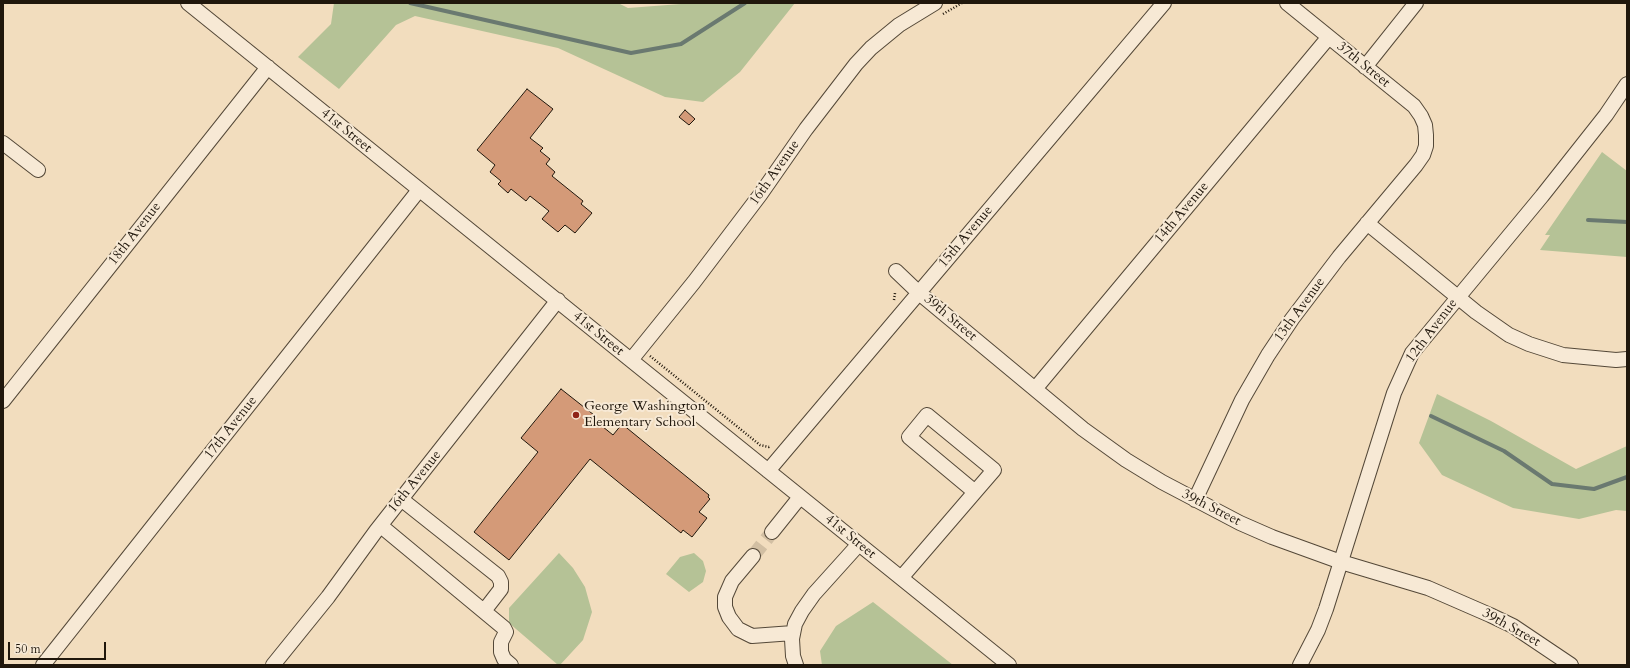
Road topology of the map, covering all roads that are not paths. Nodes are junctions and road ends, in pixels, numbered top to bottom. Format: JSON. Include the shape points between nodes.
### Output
{"nodes":[{"id":1,"x":188,"y":3,"type":"edge"},
{"id":2,"x":1164,"y":3,"type":"edge"},
{"id":3,"x":1287,"y":3,"type":"edge"},
{"id":4,"x":1416,"y":3,"type":"edge"},
{"id":5,"x":939,"y":9,"type":"edge"},
{"id":6,"x":1328,"y":38,"type":"junction"},
{"id":7,"x":268,"y":67,"type":"junction"},
{"id":8,"x":1365,"y":67,"type":"junction"},
{"id":9,"x":1627,"y":84,"type":"edge"},
{"id":10,"x":1426,"y":135,"type":"joint"},
{"id":11,"x":3,"y":143,"type":"edge"},
{"id":12,"x":38,"y":170,"type":"dead end"},
{"id":13,"x":419,"y":190,"type":"junction"},
{"id":14,"x":1367,"y":223,"type":"junction"},
{"id":15,"x":896,"y":271,"type":"dead end"},
{"id":16,"x":918,"y":292,"type":"junction"},
{"id":17,"x":1457,"y":298,"type":"junction"},
{"id":18,"x":558,"y":300,"type":"junction"},
{"id":19,"x":1627,"y":359,"type":"edge"},
{"id":20,"x":631,"y":360,"type":"junction"},
{"id":21,"x":1035,"y":389,"type":"junction"},
{"id":22,"x":3,"y":401,"type":"edge"},
{"id":23,"x":768,"y":471,"type":"junction"},
{"id":24,"x":975,"y":492,"type":"junction"},
{"id":25,"x":800,"y":496,"type":"junction"},
{"id":26,"x":401,"y":499,"type":"junction"},
{"id":27,"x":1195,"y":500,"type":"junction"},
{"id":28,"x":381,"y":526,"type":"junction"},
{"id":29,"x":772,"y":532,"type":"tunnel mouth"},
{"id":30,"x":859,"y":544,"type":"junction"},
{"id":31,"x":753,"y":556,"type":"tunnel mouth"},
{"id":32,"x":1341,"y":562,"type":"junction"},
{"id":33,"x":901,"y":578,"type":"junction"},
{"id":34,"x":484,"y":611,"type":"junction"},
{"id":35,"x":793,"y":634,"type":"junction"},
{"id":36,"x":1005,"y":664,"type":"edge"},
{"id":37,"x":43,"y":665,"type":"edge"},
{"id":38,"x":273,"y":665,"type":"edge"},
{"id":39,"x":511,"y":665,"type":"edge"},
{"id":40,"x":796,"y":665,"type":"edge"},
{"id":41,"x":1300,"y":665,"type":"edge"},
{"id":42,"x":1571,"y":665,"type":"edge"}],
"edges":[{"from":1,"to":7,"type":"street","name":"41st Street"},
{"from":2,"to":16,"type":"street","name":"15th Avenue"},
{"from":3,"to":6,"type":"street","name":"37th Street"},
{"from":4,"to":8,"type":"street"},
{"from":5,"to":20,"type":"street","name":"16th Avenue","via":[[899,25],[856,64],[694,282]]},
{"from":6,"to":8,"type":"street","name":"37th Street"},
{"from":6,"to":21,"type":"street","name":"14th Avenue"},
{"from":7,"to":13,"type":"street","name":"41st Street"},
{"from":7,"to":22,"type":"street","name":"18th Avenue"},
{"from":8,"to":10,"type":"street","name":"37th Street","via":[[1414,106],[1421,116]]},
{"from":9,"to":17,"type":"street","name":"12th Avenue","via":[[1542,196]]},
{"from":10,"to":14,"type":"street","name":"13th Avenue","via":[[1424,151],[1416,165]]},
{"from":11,"to":12,"type":"street"},
{"from":13,"to":18,"type":"street","name":"41st Street"},
{"from":13,"to":37,"type":"street","name":"17th Avenue"},
{"from":14,"to":17,"type":"street"},
{"from":14,"to":27,"type":"street","name":"13th Avenue","via":[[1312,293],[1268,356],[1242,400]]},
{"from":15,"to":16,"type":"street","name":"39th Street"},
{"from":16,"to":21,"type":"street","name":"39th Street"},
{"from":16,"to":23,"type":"street","name":"15th Avenue"},
{"from":17,"to":19,"type":"street","via":[[1497,327],[1529,344],[1563,355]]},
{"from":17,"to":32,"type":"street","name":"12th Avenue","via":[[1412,353],[1404,368]]},
{"from":18,"to":20,"type":"street","name":"41st Street"},
{"from":18,"to":26,"type":"street","name":"16th Avenue"},
{"from":20,"to":23,"type":"street","name":"41st Street"},
{"from":21,"to":27,"type":"street","name":"39th Street","via":[[1083,429],[1126,460]]},
{"from":23,"to":25,"type":"street","name":"41st Street"},
{"from":24,"to":24,"type":"street","via":[[994,470],[927,415],[909,437]]},
{"from":24,"to":33,"type":"street"},
{"from":25,"to":29,"type":"street"},
{"from":25,"to":30,"type":"street","name":"41st Street"},
{"from":26,"to":28,"type":"street","name":"16th Avenue"},
{"from":26,"to":34,"type":"street","via":[[498,576],[501,589]]},
{"from":27,"to":32,"type":"street","name":"39th Street","via":[[1272,537]]},
{"from":28,"to":34,"type":"street"},
{"from":28,"to":38,"type":"street","name":"16th Avenue"},
{"from":30,"to":33,"type":"street","name":"41st Street"},
{"from":30,"to":35,"type":"street","via":[[814,594],[795,624]]},
{"from":31,"to":35,"type":"street","via":[[732,581],[725,597],[724,607],[729,617],[738,629],[752,636]]},
{"from":32,"to":41,"type":"street","name":"12th Avenue","via":[[1318,630]]},
{"from":32,"to":42,"type":"street","name":"39th Street","via":[[1428,588],[1490,615],[1513,626]]},
{"from":33,"to":36,"type":"street","name":"41st Street"},
{"from":34,"to":39,"type":"street","via":[[504,628],[506,632],[501,642],[501,652]]},
{"from":35,"to":40,"type":"street","via":[[793,656]]}]}
